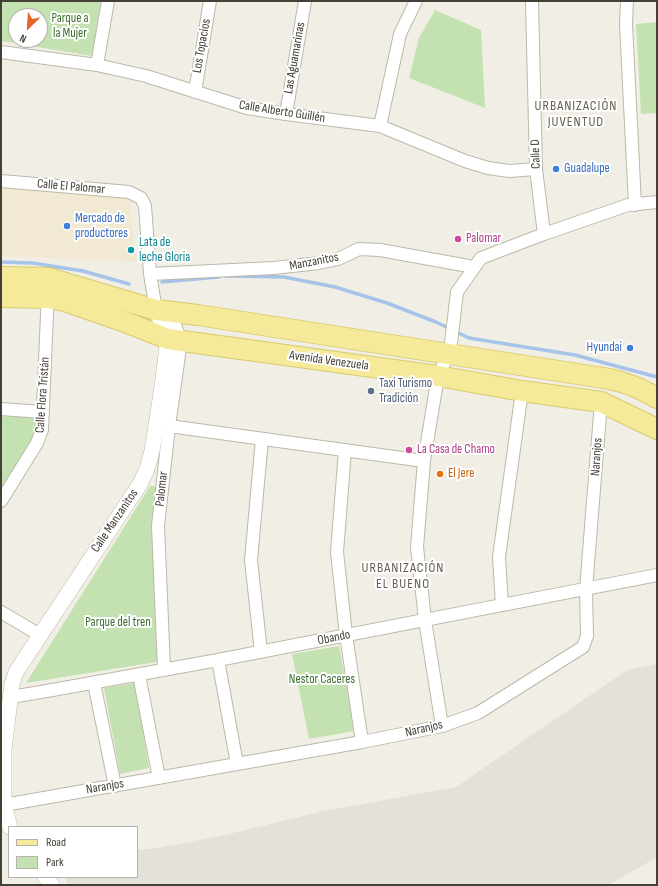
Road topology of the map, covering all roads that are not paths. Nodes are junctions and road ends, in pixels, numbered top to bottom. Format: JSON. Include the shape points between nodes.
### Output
{"nodes":[{"id":1,"x":108,"y":1,"type":"edge"},
{"id":2,"x":210,"y":1,"type":"edge"},
{"id":3,"x":305,"y":1,"type":"edge"},
{"id":4,"x":416,"y":1,"type":"edge"},
{"id":5,"x":532,"y":1,"type":"edge"},
{"id":6,"x":628,"y":1,"type":"edge"},
{"id":7,"x":1,"y":52,"type":"edge"},
{"id":8,"x":97,"y":65,"type":"junction"},
{"id":9,"x":195,"y":92,"type":"junction"},
{"id":10,"x":286,"y":114,"type":"junction"},
{"id":11,"x":380,"y":126,"type":"junction"},
{"id":12,"x":536,"y":169,"type":"junction"},
{"id":13,"x":1,"y":181,"type":"edge"},
{"id":14,"x":141,"y":198,"type":"joint"},
{"id":15,"x":657,"y":202,"type":"edge"},
{"id":16,"x":635,"y":204,"type":"junction"},
{"id":17,"x":544,"y":234,"type":"junction"},
{"id":18,"x":474,"y":267,"type":"junction"},
{"id":19,"x":151,"y":276,"type":"junction"},
{"id":20,"x":1,"y":277,"type":"edge"},
{"id":21,"x":48,"y":278,"type":"junction"},
{"id":22,"x":1,"y":297,"type":"edge"},
{"id":23,"x":48,"y":298,"type":"junction"},
{"id":24,"x":160,"y":306,"type":"junction"},
{"id":25,"x":174,"y":340,"type":"junction"},
{"id":26,"x":450,"y":349,"type":"junction"},
{"id":27,"x":438,"y":376,"type":"junction"},
{"id":28,"x":522,"y":391,"type":"junction"},
{"id":29,"x":657,"y":398,"type":"edge"},
{"id":30,"x":601,"y":402,"type":"junction"},
{"id":31,"x":1,"y":409,"type":"edge"},
{"id":32,"x":43,"y":412,"type":"junction"},
{"id":33,"x":169,"y":426,"type":"junction"},
{"id":34,"x":657,"y":429,"type":"edge"},
{"id":35,"x":262,"y":439,"type":"junction"},
{"id":36,"x":345,"y":450,"type":"junction"},
{"id":37,"x":424,"y":461,"type":"junction"},
{"id":38,"x":1,"y":501,"type":"edge"},
{"id":39,"x":657,"y":575,"type":"edge"},
{"id":40,"x":586,"y":589,"type":"junction"},
{"id":41,"x":502,"y":605,"type":"junction"},
{"id":42,"x":1,"y":612,"type":"edge"},
{"id":43,"x":425,"y":620,"type":"junction"},
{"id":44,"x":40,"y":635,"type":"junction"},
{"id":45,"x":346,"y":635,"type":"junction"},
{"id":46,"x":261,"y":652,"type":"junction"},
{"id":47,"x":218,"y":660,"type":"junction"},
{"id":48,"x":164,"y":669,"type":"junction"},
{"id":49,"x":139,"y":674,"type":"junction"},
{"id":50,"x":94,"y":683,"type":"junction"},
{"id":51,"x":11,"y":696,"type":"junction"},
{"id":52,"x":442,"y":726,"type":"junction"},
{"id":53,"x":362,"y":742,"type":"junction"},
{"id":54,"x":237,"y":764,"type":"junction"},
{"id":55,"x":158,"y":778,"type":"junction"},
{"id":56,"x":115,"y":786,"type":"junction"},
{"id":57,"x":4,"y":805,"type":"junction"},
{"id":58,"x":10,"y":826,"type":"edge"}],
"edges":[{"from":1,"to":8,"type":"street"},
{"from":2,"to":9,"type":"street","name":"Los Topacios"},
{"from":3,"to":10,"type":"street","name":"Las Aguamarinas"},
{"from":4,"to":11,"type":"street","via":[[400,34]]},
{"from":5,"to":12,"type":"street","name":"Calle D"},
{"from":6,"to":16,"type":"street","via":[[626,24]]},
{"from":7,"to":8,"type":"street","name":"Calle Alberto Guillén"},
{"from":8,"to":9,"type":"street","name":"Calle Alberto Guillén","via":[[146,76]]},
{"from":9,"to":10,"type":"street","name":"Calle Alberto Guillén","via":[[247,108]]},
{"from":10,"to":11,"type":"street","name":"Calle Alberto Guillén"},
{"from":11,"to":12,"type":"street","name":"Calle Alberto Guillén","via":[[488,168],[509,171]]},
{"from":12,"to":17,"type":"street","name":"Calle D"},
{"from":13,"to":14,"type":"street","name":"Calle El Palomar","via":[[129,192]]},
{"from":14,"to":19,"type":"street","name":"Calle Manzanitos","via":[[145,206]]},
{"from":15,"to":16,"type":"street"},
{"from":16,"to":17,"type":"street"},
{"from":17,"to":18,"type":"street","via":[[481,258]]},
{"from":18,"to":19,"type":"street","name":"Manzanitos","via":[[380,250],[359,250],[338,259],[319,263]]},
{"from":18,"to":26,"type":"street","via":[[457,292]]},
{"from":19,"to":24,"type":"street","name":"Calle Manzanitos"},
{"from":20,"to":21,"type":"main road","name":"Avenida Venezuela"},
{"from":21,"to":23,"type":"street","name":"Calle Flora Tristán"},
{"from":21,"to":24,"type":"main road","name":"Avenida Venezuela"},
{"from":22,"to":23,"type":"main road","name":"Avenida Venezuela"},
{"from":23,"to":25,"type":"main road","name":"Avenida Venezuela","via":[[65,301]]},
{"from":23,"to":32,"type":"street","name":"Calle Flora Tristán"},
{"from":24,"to":25,"type":"street","name":"Calle Manzanitos"},
{"from":24,"to":26,"type":"main road","name":"Avenida Venezuela"},
{"from":25,"to":27,"type":"main road","name":"Avenida Venezuela"},
{"from":25,"to":33,"type":"street","name":"Palomar"},
{"from":25,"to":44,"type":"street","name":"Calle Manzanitos","via":[[162,387],[147,469],[140,484]]},
{"from":26,"to":27,"type":"street"},
{"from":26,"to":29,"type":"main road","name":"Avenida Venezuela","via":[[624,382]]},
{"from":27,"to":28,"type":"main road","name":"Avenida Venezuela"},
{"from":27,"to":37,"type":"street"},
{"from":28,"to":30,"type":"main road","name":"Avenida Venezuela"},
{"from":28,"to":41,"type":"street","via":[[500,557]]},
{"from":30,"to":34,"type":"main road","name":"Avenida Venezuela"},
{"from":30,"to":40,"type":"street","name":"Naranjos"},
{"from":31,"to":32,"type":"street"},
{"from":32,"to":38,"type":"street","name":"Calle Flora Tristán","via":[[40,437]]},
{"from":33,"to":35,"type":"street"},
{"from":33,"to":48,"type":"street","name":"Palomar","via":[[158,526]]},
{"from":35,"to":36,"type":"street"},
{"from":35,"to":46,"type":"street","via":[[251,560]]},
{"from":36,"to":37,"type":"street"},
{"from":36,"to":45,"type":"street","via":[[338,552]]},
{"from":37,"to":43,"type":"street","via":[[416,547]]},
{"from":39,"to":40,"type":"street","name":"Obando"},
{"from":40,"to":41,"type":"street","name":"Obando"},
{"from":40,"to":52,"type":"street","name":"Naranjos","via":[[587,636],[583,647],[478,713]]},
{"from":41,"to":43,"type":"street","name":"Obando"},
{"from":42,"to":44,"type":"street"},
{"from":43,"to":45,"type":"street","name":"Obando"},
{"from":43,"to":52,"type":"street"},
{"from":44,"to":51,"type":"street","name":"Calle Manzanitos","via":[[16,672]]},
{"from":45,"to":46,"type":"street","name":"Obando"},
{"from":45,"to":53,"type":"street"},
{"from":46,"to":47,"type":"street","name":"Obando"},
{"from":47,"to":48,"type":"street","name":"Obando"},
{"from":47,"to":54,"type":"street"},
{"from":48,"to":49,"type":"street","name":"Obando"},
{"from":49,"to":50,"type":"street","name":"Obando"},
{"from":49,"to":55,"type":"street"},
{"from":50,"to":51,"type":"street","name":"Obando"},
{"from":50,"to":56,"type":"street"},
{"from":51,"to":57,"type":"street","name":"Calle Manzanitos","via":[[4,749]]},
{"from":52,"to":53,"type":"street","name":"Naranjos"},
{"from":53,"to":54,"type":"street","name":"Naranjos"},
{"from":54,"to":55,"type":"street","name":"Naranjos"},
{"from":55,"to":56,"type":"street","name":"Naranjos"},
{"from":56,"to":57,"type":"street","name":"Naranjos"},
{"from":57,"to":58,"type":"street","name":"Calle Manzanitos"}]}
